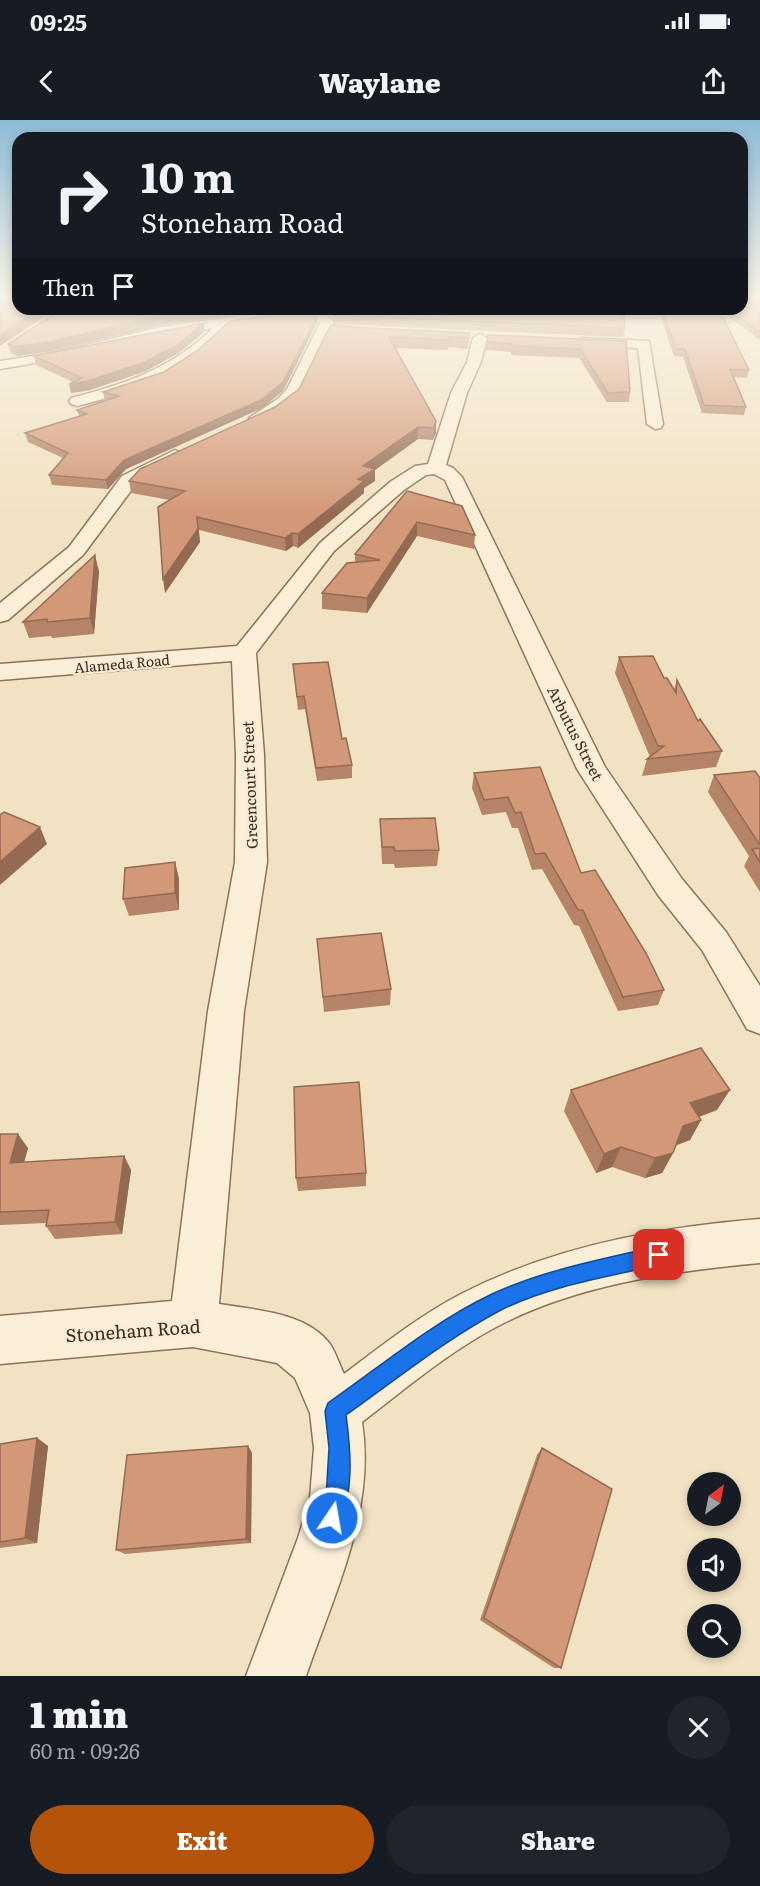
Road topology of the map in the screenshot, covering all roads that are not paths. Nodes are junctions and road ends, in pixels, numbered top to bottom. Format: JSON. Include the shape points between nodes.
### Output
{"nodes":[{"id":1,"x":169,"y":369,"type":"edge"},
{"id":2,"x":304,"y":369,"type":"edge"},
{"id":3,"x":471,"y":369,"type":"edge"},
{"id":4,"x":647,"y":369,"type":"edge"},
{"id":5,"x":77,"y":401,"type":"dead end"},
{"id":6,"x":243,"y":424,"type":"edge"},
{"id":7,"x":655,"y":424,"type":"dead end"},
{"id":8,"x":188,"y":448,"type":"edge"},
{"id":9,"x":436,"y":468,"type":"junction"},
{"id":10,"x":0,"y":615,"type":"edge"},
{"id":11,"x":244,"y":653,"type":"junction"},
{"id":12,"x":0,"y":672,"type":"edge"},
{"id":13,"x":760,"y":1018,"type":"edge"},
{"id":14,"x":760,"y":1241,"type":"edge"},
{"id":15,"x":194,"y":1323,"type":"junction"},
{"id":16,"x":0,"y":1340,"type":"edge"},
{"id":17,"x":335,"y":1411,"type":"junction"},
{"id":18,"x":276,"y":1676,"type":"edge"}],
"edges":[{"from":1,"to":5,"type":"street","via":[[138,386]]},
{"from":2,"to":6,"type":"street","via":[[288,400]]},
{"from":3,"to":9,"type":"street","via":[[459,393]]},
{"from":4,"to":7,"type":"street"},
{"from":8,"to":10,"type":"street","via":[[129,480],[76,551]]},
{"from":9,"to":11,"type":"street","via":[[421,470],[397,486],[327,547]]},
{"from":9,"to":13,"type":"street","name":"Arbutus Street","via":[[453,477],[591,769],[670,887],[714,940]]},
{"from":11,"to":12,"type":"street","name":"Alameda Road"},
{"from":11,"to":15,"type":"street","name":"Greencourt Street","via":[[251,862],[226,1011]]},
{"from":14,"to":17,"type":"street","via":[[712,1244],[567,1276],[497,1302],[444,1333]]},
{"from":15,"to":16,"type":"street","name":"Stoneham Road"},
{"from":15,"to":17,"type":"street","name":"Stoneham Road","via":[[290,1341],[312,1360]]},
{"from":17,"to":18,"type":"street","name":"Stoneham Road","via":[[340,1448],[337,1498]]}]}
